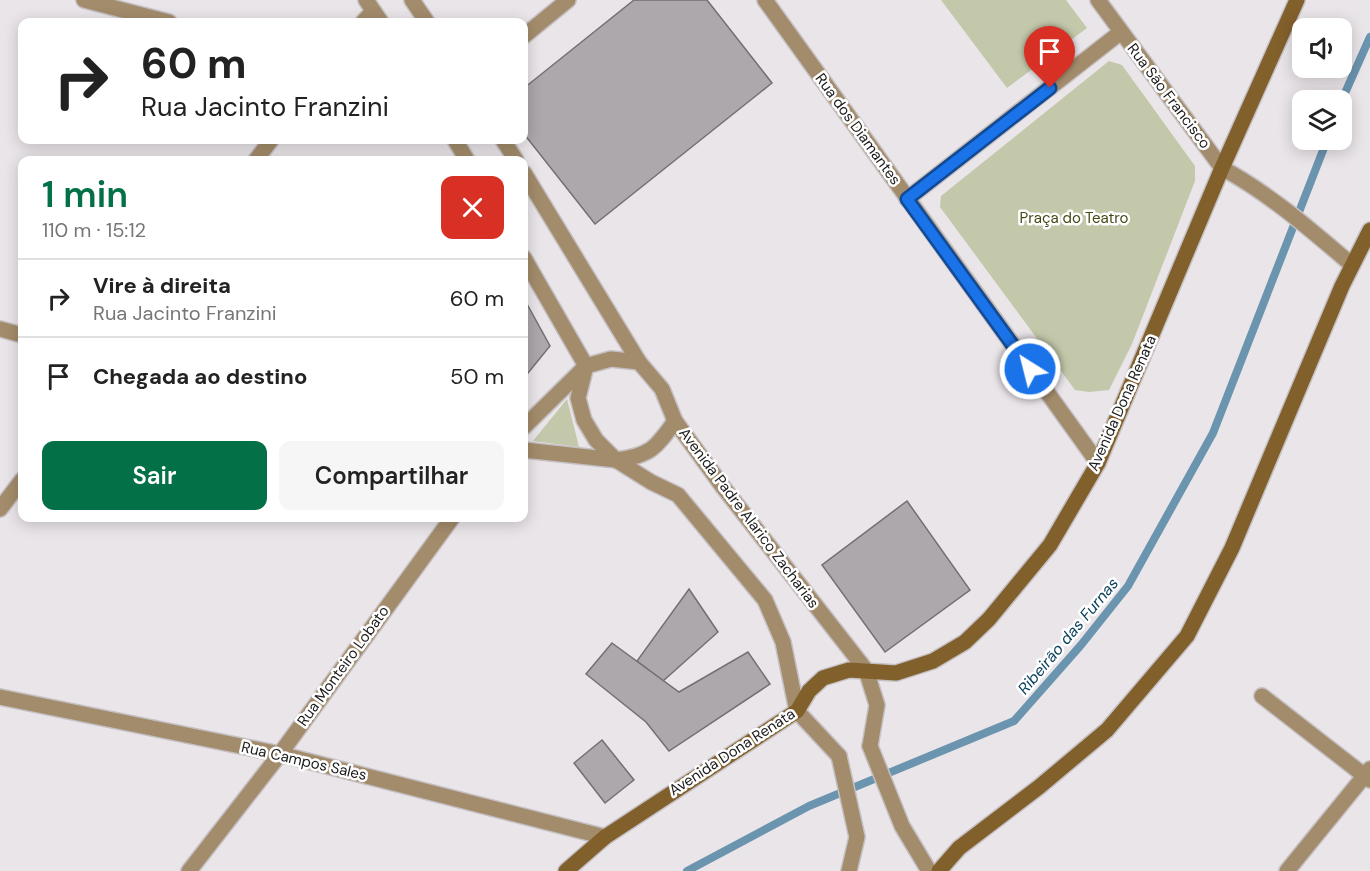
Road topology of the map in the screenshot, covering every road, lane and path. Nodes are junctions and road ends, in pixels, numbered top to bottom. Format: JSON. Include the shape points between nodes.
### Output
{"nodes":[{"id":1,"x":84,"y":0,"type":"edge"},
{"id":2,"x":412,"y":0,"type":"edge"},
{"id":3,"x":568,"y":0,"type":"edge"},
{"id":4,"x":765,"y":0,"type":"edge"},
{"id":5,"x":1098,"y":0,"type":"edge"},
{"id":6,"x":1297,"y":0,"type":"edge"},
{"id":7,"x":154,"y":18,"type":"edge"},
{"id":8,"x":424,"y":18,"type":"edge"},
{"id":9,"x":1121,"y":32,"type":"junction"},
{"id":10,"x":528,"y":33,"type":"edge"},
{"id":11,"x":1222,"y":168,"type":"junction"},
{"id":12,"x":528,"y":180,"type":"edge"},
{"id":13,"x":907,"y":199,"type":"junction"},
{"id":14,"x":1370,"y":230,"type":"edge"},
{"id":15,"x":528,"y":265,"type":"edge"},
{"id":16,"x":1352,"y":265,"type":"junction"},
{"id":17,"x":0,"y":329,"type":"edge"},
{"id":18,"x":18,"y":334,"type":"edge"},
{"id":19,"x":639,"y":362,"type":"junction"},
{"id":20,"x":586,"y":366,"type":"junction"},
{"id":21,"x":675,"y":421,"type":"junction"},
{"id":22,"x":528,"y":423,"type":"edge"},
{"id":23,"x":528,"y":450,"type":"edge"},
{"id":24,"x":616,"y":460,"type":"junction"},
{"id":25,"x":1098,"y":463,"type":"junction"},
{"id":26,"x":18,"y":485,"type":"edge"},
{"id":27,"x":0,"y":509,"type":"edge"},
{"id":28,"x":449,"y":522,"type":"edge"},
{"id":29,"x":866,"y":670,"type":"junction"},
{"id":30,"x":1262,"y":696,"type":"dead end"},
{"id":31,"x":0,"y":697,"type":"edge"},
{"id":32,"x":797,"y":711,"type":"junction"},
{"id":33,"x":280,"y":754,"type":"junction"},
{"id":34,"x":1368,"y":775,"type":"edge"},
{"id":35,"x":604,"y":837,"type":"junction"},
{"id":36,"x":189,"y":871,"type":"edge"},
{"id":37,"x":566,"y":871,"type":"edge"},
{"id":38,"x":849,"y":871,"type":"edge"},
{"id":39,"x":929,"y":871,"type":"edge"},
{"id":40,"x":939,"y":871,"type":"edge"},
{"id":41,"x":1287,"y":871,"type":"edge"}],
"edges":[{"from":1,"to":7,"type":"street"},
{"from":2,"to":8,"type":"street"},
{"from":3,"to":10,"type":"street"},
{"from":4,"to":13,"type":"street","name":"Rua dos Diamantes"},
{"from":5,"to":9,"type":"street","name":"Rua São Francisco"},
{"from":6,"to":11,"type":"main road","name":"Avenida Dona Renata"},
{"from":9,"to":11,"type":"street","name":"Rua São Francisco"},
{"from":9,"to":13,"type":"street"},
{"from":11,"to":16,"type":"street","name":"Rua São Francisco","via":[[1248,182],[1310,228]]},
{"from":11,"to":25,"type":"main road","name":"Avenida Dona Renata"},
{"from":12,"to":19,"type":"street","name":"Avenida Padre Alarico Zacharias"},
{"from":13,"to":25,"type":"street","name":"Rua dos Diamantes"},
{"from":14,"to":16,"type":"main road"},
{"from":15,"to":20,"type":"street"},
{"from":16,"to":40,"type":"main road","via":[[1232,548],[1187,636],[1107,730],[959,848]]},
{"from":17,"to":18,"type":"street"},
{"from":19,"to":20,"type":"street","via":[[611,359]]},
{"from":19,"to":21,"type":"street","name":"Avenida Padre Alarico Zacharias","via":[[662,389]]},
{"from":20,"to":22,"type":"street"},
{"from":20,"to":24,"type":"street","via":[[578,398],[584,420],[596,440]]},
{"from":21,"to":24,"type":"street","via":[[660,442],[640,457]]},
{"from":21,"to":29,"type":"street","name":"Avenida Padre Alarico Zacharias"},
{"from":23,"to":24,"type":"street"},
{"from":24,"to":32,"type":"street","via":[[678,495],[765,600],[783,642]]},
{"from":25,"to":29,"type":"main road","name":"Avenida Dona Renata","via":[[1050,545],[989,619],[964,642],[933,661],[896,673]]},
{"from":26,"to":27,"type":"street"},
{"from":28,"to":33,"type":"street","name":"Rua Monteiro Lobato"},
{"from":29,"to":32,"type":"main road","name":"Avenida Dona Renata","via":[[849,670],[823,678]]},
{"from":29,"to":39,"type":"street","name":"Avenida Padre Alarico Zacharias","via":[[877,705],[870,746],[902,826]]},
{"from":30,"to":34,"type":"street"},
{"from":31,"to":33,"type":"street","name":"Rua Campos Sales"},
{"from":32,"to":35,"type":"main road","name":"Avenida Dona Renata"},
{"from":32,"to":38,"type":"street","via":[[839,756],[857,837]]},
{"from":33,"to":35,"type":"street","name":"Rua Campos Sales"},
{"from":33,"to":36,"type":"street","name":"Rua Monteiro Lobato"},
{"from":34,"to":41,"type":"street"},
{"from":35,"to":37,"type":"main road","name":"Avenida Dona Renata"}]}
